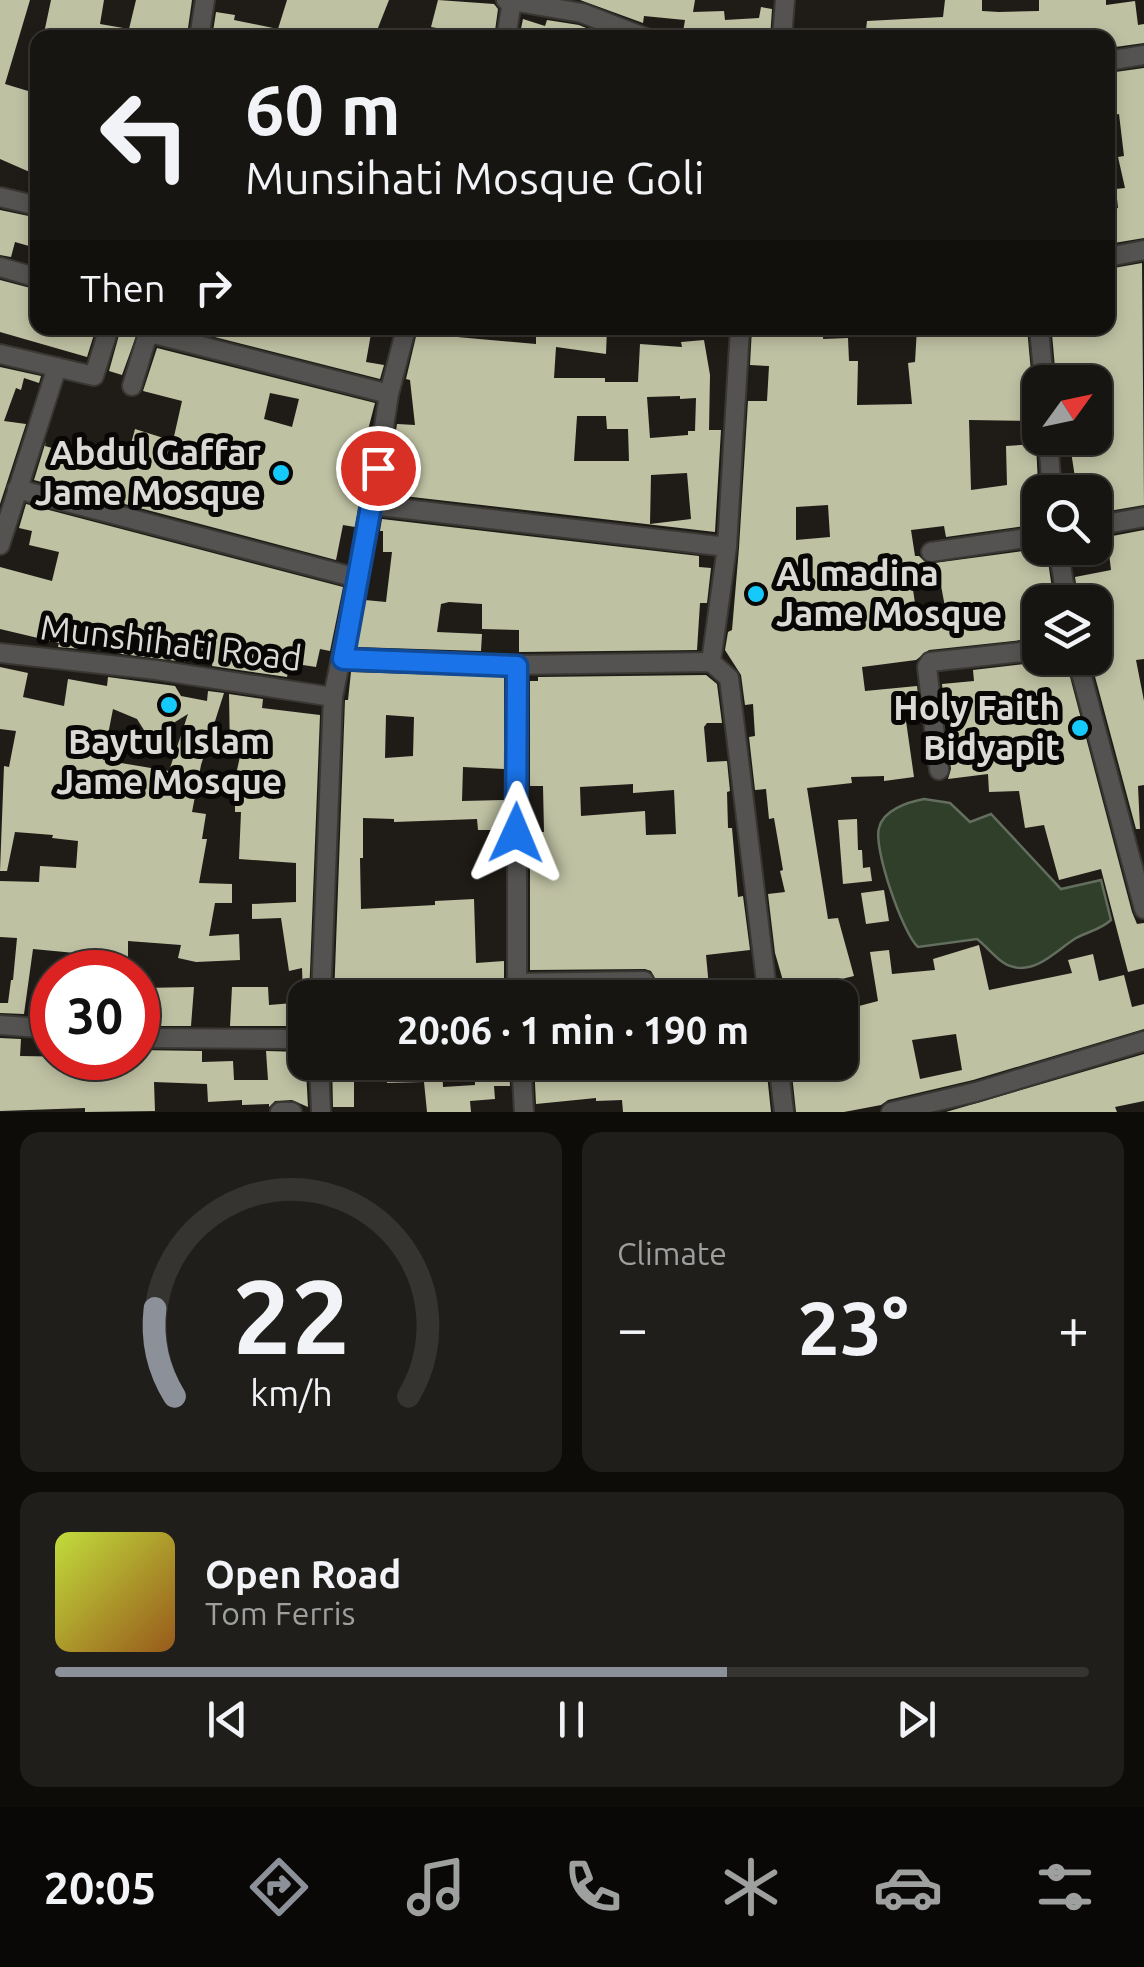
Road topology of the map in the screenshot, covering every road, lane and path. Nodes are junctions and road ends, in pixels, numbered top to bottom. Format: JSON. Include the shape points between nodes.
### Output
{"nodes":[{"id":1,"x":205,"y":0,"type":"edge"},
{"id":2,"x":509,"y":0,"type":"edge"},
{"id":3,"x":785,"y":0,"type":"edge"},
{"id":4,"x":200,"y":30,"type":"edge"},
{"id":5,"x":507,"y":30,"type":"edge"},
{"id":6,"x":626,"y":30,"type":"edge"},
{"id":7,"x":783,"y":30,"type":"edge"},
{"id":8,"x":1144,"y":55,"type":"edge"},
{"id":9,"x":1115,"y":60,"type":"edge"},
{"id":10,"x":0,"y":197,"type":"edge"},
{"id":11,"x":30,"y":204,"type":"edge"},
{"id":12,"x":1144,"y":250,"type":"edge"},
{"id":13,"x":1115,"y":256,"type":"edge"},
{"id":14,"x":0,"y":268,"type":"edge"},
{"id":15,"x":30,"y":276,"type":"edge"},
{"id":16,"x":107,"y":335,"type":"edge"},
{"id":17,"x":152,"y":335,"type":"edge"},
{"id":18,"x":158,"y":335,"type":"edge"},
{"id":19,"x":404,"y":335,"type":"edge"},
{"id":20,"x":739,"y":335,"type":"edge"},
{"id":21,"x":1041,"y":335,"type":"edge"},
{"id":22,"x":0,"y":354,"type":"edge"},
{"id":23,"x":1043,"y":365,"type":"edge"},
{"id":24,"x":57,"y":367,"type":"junction"},
{"id":25,"x":132,"y":386,"type":"dead end"},
{"id":26,"x":388,"y":394,"type":"junction"},
{"id":27,"x":16,"y":490,"type":"junction"},
{"id":28,"x":372,"y":505,"type":"junction"},
{"id":29,"x":1144,"y":517,"type":"edge"},
{"id":30,"x":1112,"y":523,"type":"edge"},
{"id":31,"x":1022,"y":539,"type":"edge"},
{"id":32,"x":0,"y":545,"type":"edge"},
{"id":33,"x":727,"y":547,"type":"junction"},
{"id":34,"x":931,"y":552,"type":"dead end"},
{"id":35,"x":357,"y":578,"type":"junction"},
{"id":36,"x":1022,"y":652,"type":"edge"},
{"id":37,"x":0,"y":653,"type":"edge"},
{"id":38,"x":343,"y":659,"type":"junction"},
{"id":39,"x":711,"y":662,"type":"junction"},
{"id":40,"x":517,"y":666,"type":"junction"},
{"id":41,"x":1082,"y":675,"type":"edge"},
{"id":42,"x":333,"y":698,"type":"junction"},
{"id":43,"x":939,"y":770,"type":"dead end"},
{"id":44,"x":1138,"y":866,"type":"edge"},
{"id":45,"x":1144,"y":909,"type":"edge"},
{"id":46,"x":322,"y":980,"type":"edge"},
{"id":47,"x":516,"y":980,"type":"edge"},
{"id":48,"x":765,"y":980,"type":"edge"},
{"id":49,"x":0,"y":1025,"type":"edge"},
{"id":50,"x":30,"y":1028,"type":"edge"},
{"id":51,"x":160,"y":1038,"type":"edge"},
{"id":52,"x":288,"y":1040,"type":"edge"},
{"id":53,"x":1144,"y":1042,"type":"edge"},
{"id":54,"x":320,"y":1080,"type":"edge"},
{"id":55,"x":522,"y":1080,"type":"edge"},
{"id":56,"x":780,"y":1080,"type":"edge"},
{"id":57,"x":280,"y":1112,"type":"edge"},
{"id":58,"x":292,"y":1112,"type":"edge"},
{"id":59,"x":321,"y":1112,"type":"edge"},
{"id":60,"x":524,"y":1112,"type":"edge"},
{"id":61,"x":784,"y":1112,"type":"edge"},
{"id":62,"x":891,"y":1112,"type":"edge"}],
"edges":[{"from":1,"to":4,"type":"street"},
{"from":2,"to":5,"type":"street"},
{"from":2,"to":6,"type":"street","via":[[582,13]]},
{"from":3,"to":7,"type":"street"},
{"from":8,"to":9,"type":"street"},
{"from":10,"to":11,"type":"street"},
{"from":12,"to":13,"type":"street"},
{"from":14,"to":15,"type":"street"},
{"from":16,"to":24,"type":"street","via":[[94,376]]},
{"from":17,"to":25,"type":"street"},
{"from":18,"to":26,"type":"street"},
{"from":19,"to":26,"type":"street"},
{"from":20,"to":33,"type":"street"},
{"from":21,"to":23,"type":"street"},
{"from":22,"to":24,"type":"street"},
{"from":24,"to":27,"type":"street"},
{"from":26,"to":28,"type":"street"},
{"from":27,"to":32,"type":"street"},
{"from":27,"to":35,"type":"street"},
{"from":28,"to":33,"type":"street"},
{"from":28,"to":35,"type":"street"},
{"from":29,"to":30,"type":"street"},
{"from":31,"to":34,"type":"street"},
{"from":33,"to":39,"type":"street"},
{"from":35,"to":38,"type":"street"},
{"from":36,"to":43,"type":"street","via":[[927,666]]},
{"from":37,"to":42,"type":"street","name":"Munshihati Road"},
{"from":38,"to":40,"type":"street"},
{"from":38,"to":42,"type":"street"},
{"from":39,"to":40,"type":"street"},
{"from":39,"to":48,"type":"street","via":[[729,678]]},
{"from":40,"to":47,"type":"street"},
{"from":41,"to":44,"type":"street"},
{"from":42,"to":46,"type":"street"},
{"from":44,"to":45,"type":"street"},
{"from":49,"to":50,"type":"street"},
{"from":51,"to":52,"type":"street"},
{"from":53,"to":62,"type":"street"},
{"from":54,"to":59,"type":"street"},
{"from":55,"to":60,"type":"street"},
{"from":56,"to":61,"type":"street"},
{"from":57,"to":58,"type":"street"}]}
